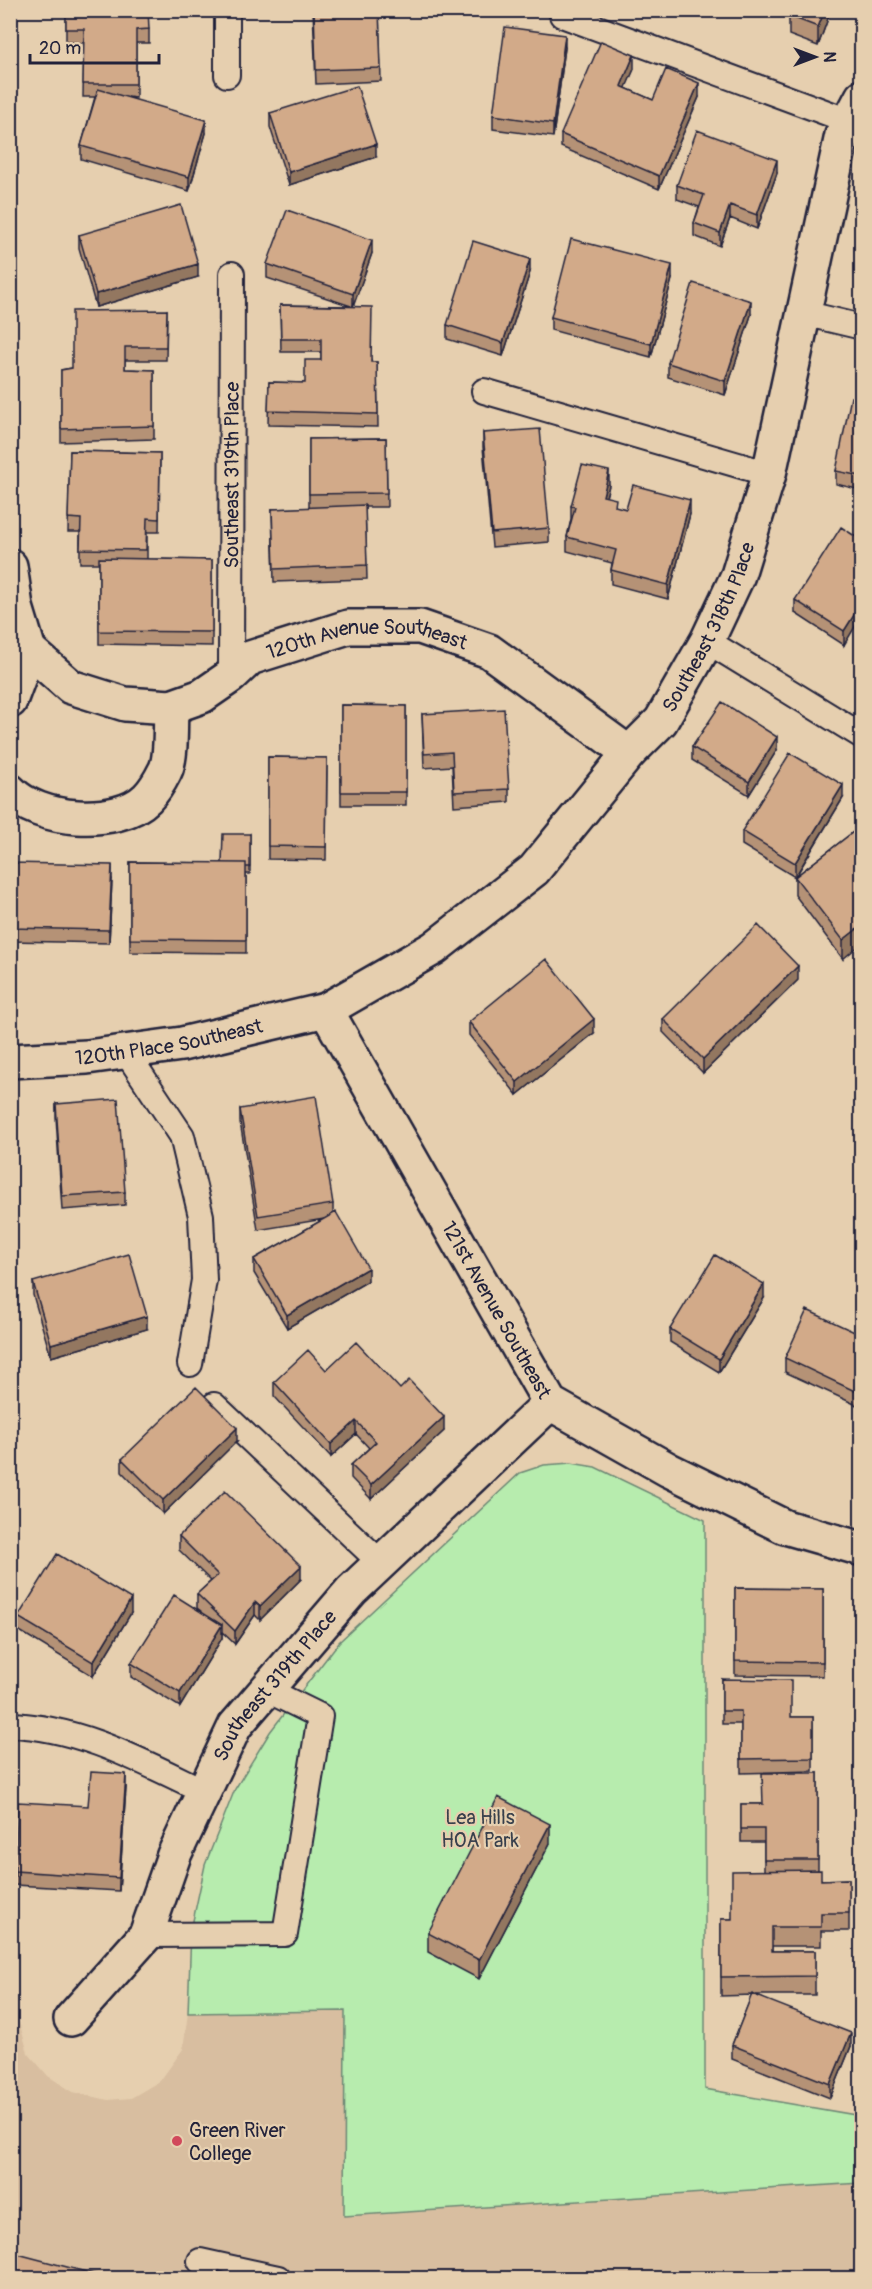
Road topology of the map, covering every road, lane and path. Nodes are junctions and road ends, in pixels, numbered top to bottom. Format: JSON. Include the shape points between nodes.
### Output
{"nodes":[{"id":1,"x":227,"y":10,"type":"edge"},
{"id":2,"x":562,"y":15,"type":"dead end"},
{"id":3,"x":227,"y":75,"type":"dead end"},
{"id":4,"x":855,"y":109,"type":"edge"},
{"id":5,"x":232,"y":274,"type":"dead end"},
{"id":6,"x":803,"y":313,"type":"junction"},
{"id":7,"x":861,"y":327,"type":"edge"},
{"id":8,"x":484,"y":391,"type":"dead end"},
{"id":9,"x":769,"y":474,"type":"junction"},
{"id":10,"x":10,"y":566,"type":"edge"},
{"id":11,"x":707,"y":641,"type":"junction"},
{"id":12,"x":29,"y":650,"type":"junction"},
{"id":13,"x":231,"y":676,"type":"junction"},
{"id":14,"x":10,"y":701,"type":"edge"},
{"id":15,"x":171,"y":707,"type":"junction"},
{"id":16,"x":861,"y":736,"type":"edge"},
{"id":17,"x":629,"y":753,"type":"junction"},
{"id":18,"x":10,"y":791,"type":"edge"},
{"id":19,"x":326,"y":1010,"type":"junction"},
{"id":20,"x":126,"y":1052,"type":"junction"},
{"id":21,"x":10,"y":1061,"type":"edge"},
{"id":22,"x":190,"y":1364,"type":"dead end"},
{"id":23,"x":550,"y":1403,"type":"junction"},
{"id":24,"x":214,"y":1405,"type":"edge"},
{"id":25,"x":861,"y":1549,"type":"edge"},
{"id":26,"x":381,"y":1563,"type":"junction"},
{"id":27,"x":267,"y":1690,"type":"junction"},
{"id":28,"x":10,"y":1725,"type":"edge"},
{"id":29,"x":204,"y":1791,"type":"junction"},
{"id":30,"x":147,"y":1935,"type":"junction"},
{"id":31,"x":70,"y":2019,"type":"dead end"},
{"id":32,"x":200,"y":2261,"type":"dead end"},
{"id":33,"x":278,"y":2278,"type":"edge"}],
"edges":[{"from":1,"to":3,"type":"lane"},
{"from":2,"to":4,"type":"lane"},
{"from":4,"to":6,"type":"street","name":"Southeast 318th Place","via":[[842,135]]},
{"from":5,"to":13,"type":"lane","name":"Southeast 319th Place"},
{"from":6,"to":7,"type":"lane"},
{"from":6,"to":9,"type":"street","name":"Southeast 318th Place"},
{"from":8,"to":9,"type":"lane"},
{"from":9,"to":11,"type":"street","name":"Southeast 318th Place","via":[[738,575]]},
{"from":10,"to":12,"type":"street","via":[[16,607]]},
{"from":11,"to":16,"type":"lane"},
{"from":11,"to":17,"type":"street","name":"Southeast 318th Place","via":[[662,721]]},
{"from":12,"to":14,"type":"street"},
{"from":12,"to":15,"type":"street","name":"120th Avenue Southeast","via":[[71,687],[125,704]]},
{"from":13,"to":15,"type":"street","name":"120th Avenue Southeast","via":[[202,696]]},
{"from":13,"to":17,"type":"street","name":"120th Avenue Southeast","via":[[250,658],[348,627],[420,627],[489,651]]},
{"from":15,"to":18,"type":"street","via":[[166,769],[147,799],[138,804],[93,819],[52,813],[18,799]]},
{"from":17,"to":19,"type":"street","name":"Southeast 318th Place","via":[[534,870],[434,948]]},
{"from":19,"to":20,"type":"street","name":"120th Place Southeast","via":[[182,1044]]},
{"from":19,"to":23,"type":"street","name":"121st Avenue Southeast"},
{"from":20,"to":21,"type":"street","name":"120th Place Southeast"},
{"from":20,"to":22,"type":"lane","via":[[182,1136],[201,1216],[204,1280]]},
{"from":23,"to":25,"type":"street","name":"121st Avenue Southeast","via":[[669,1470],[785,1527]]},
{"from":23,"to":26,"type":"street","name":"Southeast 319th Place"},
{"from":24,"to":26,"type":"lane"},
{"from":26,"to":27,"type":"street","name":"Southeast 319th Place"},
{"from":27,"to":29,"type":"street","name":"Southeast 319th Place","via":[[235,1726]]},
{"from":27,"to":30,"type":"lane","via":[[320,1716],[285,1934]]},
{"from":28,"to":29,"type":"lane","via":[[95,1740]]},
{"from":29,"to":30,"type":"street","name":"Southeast 319th Place","via":[[174,1856]]},
{"from":30,"to":31,"type":"street","name":"Southeast 319th Place"},
{"from":32,"to":33,"type":"lane"}]}
